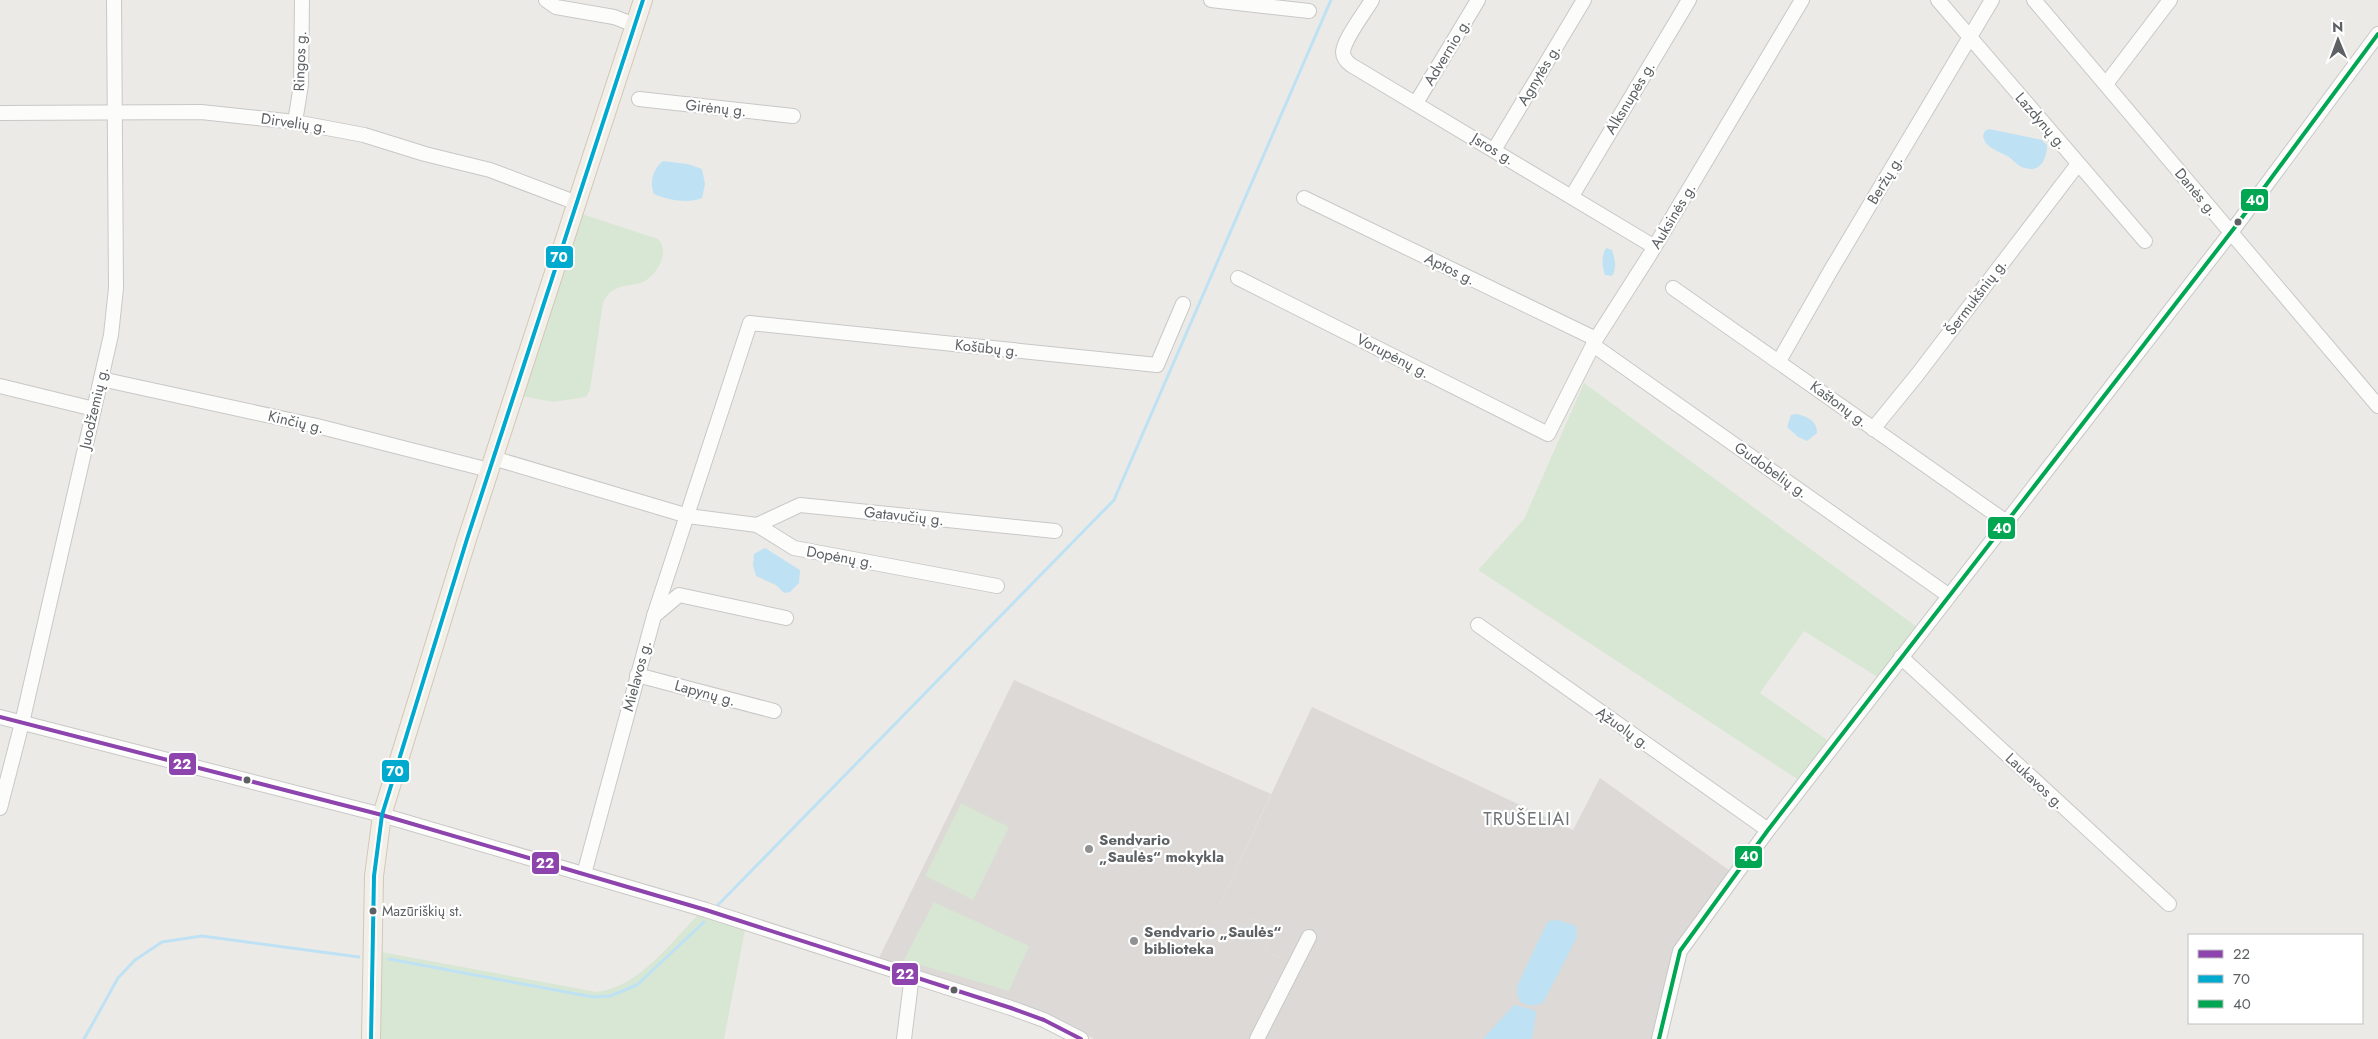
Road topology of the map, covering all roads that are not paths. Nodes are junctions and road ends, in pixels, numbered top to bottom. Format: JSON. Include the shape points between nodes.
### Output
{"nodes":[{"id":1,"x":114,"y":0,"type":"edge"},
{"id":2,"x":302,"y":0,"type":"edge"},
{"id":3,"x":546,"y":0,"type":"edge"},
{"id":4,"x":643,"y":0,"type":"edge"},
{"id":5,"x":1212,"y":0,"type":"edge"},
{"id":6,"x":1372,"y":0,"type":"edge"},
{"id":7,"x":1478,"y":0,"type":"edge"},
{"id":8,"x":1584,"y":0,"type":"edge"},
{"id":9,"x":1688,"y":0,"type":"edge"},
{"id":10,"x":1792,"y":0,"type":"edge"},
{"id":11,"x":1802,"y":0,"type":"edge"},
{"id":12,"x":1938,"y":0,"type":"edge"},
{"id":13,"x":1992,"y":0,"type":"edge"},
{"id":14,"x":2034,"y":0,"type":"edge"},
{"id":15,"x":2170,"y":0,"type":"edge"},
{"id":16,"x":1309,"y":11,"type":"dead end"},
{"id":17,"x":635,"y":25,"type":"junction"},
{"id":18,"x":2378,"y":34,"type":"edge"},
{"id":19,"x":1970,"y":38,"type":"junction"},
{"id":20,"x":2106,"y":84,"type":"junction"},
{"id":21,"x":639,"y":99,"type":"dead end"},
{"id":22,"x":1416,"y":104,"type":"junction"},
{"id":23,"x":0,"y":113,"type":"edge"},
{"id":24,"x":114,"y":113,"type":"junction"},
{"id":25,"x":793,"y":116,"type":"dead end"},
{"id":26,"x":295,"y":122,"type":"junction"},
{"id":27,"x":1494,"y":150,"type":"junction"},
{"id":28,"x":2078,"y":164,"type":"junction"},
{"id":29,"x":1572,"y":196,"type":"junction"},
{"id":30,"x":1304,"y":198,"type":"dead end"},
{"id":31,"x":577,"y":203,"type":"junction"},
{"id":32,"x":2230,"y":233,"type":"junction"},
{"id":33,"x":2145,"y":241,"type":"dead end"},
{"id":34,"x":1648,"y":243,"type":"junction"},
{"id":35,"x":1238,"y":278,"type":"dead end"},
{"id":36,"x":1626,"y":280,"type":"dead end"},
{"id":37,"x":1673,"y":288,"type":"dead end"},
{"id":38,"x":1183,"y":304,"type":"dead end"},
{"id":39,"x":750,"y":323,"type":"joint"},
{"id":40,"x":1595,"y":342,"type":"junction"},
{"id":41,"x":1779,"y":361,"type":"junction"},
{"id":42,"x":101,"y":379,"type":"junction"},
{"id":43,"x":0,"y":386,"type":"edge"},
{"id":44,"x":2378,"y":406,"type":"edge"},
{"id":45,"x":94,"y":409,"type":"junction"},
{"id":46,"x":1873,"y":428,"type":"junction"},
{"id":47,"x":1548,"y":434,"type":"joint"},
{"id":48,"x":491,"y":464,"type":"junction"},
{"id":49,"x":688,"y":516,"type":"junction"},
{"id":50,"x":2006,"y":521,"type":"junction"},
{"id":51,"x":757,"y":525,"type":"junction"},
{"id":52,"x":1055,"y":531,"type":"dead end"},
{"id":53,"x":997,"y":586,"type":"dead end"},
{"id":54,"x":1948,"y":596,"type":"junction"},
{"id":55,"x":654,"y":616,"type":"junction"},
{"id":56,"x":786,"y":618,"type":"dead end"},
{"id":57,"x":1478,"y":626,"type":"dead end"},
{"id":58,"x":1901,"y":657,"type":"junction"},
{"id":59,"x":637,"y":675,"type":"junction"},
{"id":60,"x":774,"y":711,"type":"dead end"},
{"id":61,"x":0,"y":717,"type":"edge"},
{"id":62,"x":22,"y":723,"type":"junction"},
{"id":63,"x":0,"y":808,"type":"edge"},
{"id":64,"x":382,"y":814,"type":"junction"},
{"id":65,"x":1768,"y":830,"type":"junction"},
{"id":66,"x":584,"y":874,"type":"junction"},
{"id":67,"x":2169,"y":904,"type":"dead end"},
{"id":68,"x":1308,"y":936,"type":"dead end"},
{"id":69,"x":912,"y":975,"type":"junction"},
{"id":70,"x":371,"y":1039,"type":"edge"},
{"id":71,"x":904,"y":1039,"type":"edge"},
{"id":72,"x":1081,"y":1039,"type":"edge"},
{"id":73,"x":1257,"y":1039,"type":"edge"},
{"id":74,"x":1659,"y":1039,"type":"edge"}],
"edges":[{"from":1,"to":24,"type":"street","name":"Juodžemių g."},
{"from":2,"to":26,"type":"street","name":"Ringos g.","via":[[301,85]]},
{"from":3,"to":17,"type":"street","via":[[556,7],[614,17]]},
{"from":4,"to":17,"type":"main road"},
{"from":5,"to":16,"type":"street"},
{"from":6,"to":22,"type":"street","name":"Įsros g.","via":[[1346,43],[1345,60]]},
{"from":7,"to":22,"type":"street","name":"Advernio g."},
{"from":8,"to":27,"type":"street","name":"Agnytės g."},
{"from":9,"to":29,"type":"street","name":"Alksnupės g."},
{"from":10,"to":34,"type":"street"},
{"from":11,"to":40,"type":"street","name":"Auksinės g."},
{"from":12,"to":19,"type":"street","name":"Lazdynų g."},
{"from":13,"to":19,"type":"street","name":"Beržų g."},
{"from":14,"to":20,"type":"street","name":"Danės g."},
{"from":15,"to":20,"type":"street"},
{"from":17,"to":31,"type":"main road"},
{"from":18,"to":32,"type":"street"},
{"from":19,"to":28,"type":"street","name":"Lazdynų g."},
{"from":19,"to":41,"type":"street","name":"Beržų g."},
{"from":20,"to":32,"type":"street","name":"Danės g."},
{"from":21,"to":25,"type":"street","name":"Girėnų g."},
{"from":22,"to":27,"type":"street","name":"Įsros g."},
{"from":23,"to":24,"type":"street","name":"Dirvelių g."},
{"from":24,"to":26,"type":"street","name":"Dirvelių g.","via":[[201,112]]},
{"from":24,"to":42,"type":"street","name":"Juodžemių g.","via":[[116,288],[111,335]]},
{"from":26,"to":31,"type":"street","name":"Dirvelių g.","via":[[364,135],[490,170]]},
{"from":27,"to":29,"type":"street","name":"Įsros g."},
{"from":28,"to":33,"type":"street","name":"Lazdynų g."},
{"from":28,"to":46,"type":"street","name":"Šermukšnių g."},
{"from":29,"to":34,"type":"street","name":"Įsros g."},
{"from":30,"to":40,"type":"street","name":"Aptos g."},
{"from":31,"to":48,"type":"main road"},
{"from":32,"to":44,"type":"street","name":"Danės g."},
{"from":32,"to":50,"type":"street"},
{"from":34,"to":36,"type":"street"},
{"from":35,"to":47,"type":"street","name":"Vorupėnų g."},
{"from":37,"to":41,"type":"street","name":"Kaštonų g."},
{"from":38,"to":39,"type":"street","name":"Košūbų g.","via":[[1157,365]]},
{"from":39,"to":49,"type":"street","name":"Mielavos g."},
{"from":40,"to":47,"type":"street","name":"Auksinės g."},
{"from":40,"to":54,"type":"street","name":"Gudobelių g."},
{"from":41,"to":46,"type":"street","name":"Kaštonų g."},
{"from":42,"to":45,"type":"street","name":"Juodžemių g."},
{"from":42,"to":48,"type":"street","name":"Kinčių g."},
{"from":43,"to":45,"type":"street"},
{"from":45,"to":62,"type":"street","name":"Juodžemių g."},
{"from":46,"to":50,"type":"street","name":"Kaštonų g."},
{"from":48,"to":49,"type":"street","name":"Kinčių g."},
{"from":48,"to":64,"type":"main road"},
{"from":49,"to":51,"type":"street","name":"Dopėnų g."},
{"from":49,"to":55,"type":"street","name":"Mielavos g."},
{"from":50,"to":54,"type":"street"},
{"from":51,"to":52,"type":"street","name":"Gatavučių g.","via":[[800,505]]},
{"from":51,"to":53,"type":"street","name":"Dopėnų g.","via":[[794,548]]},
{"from":54,"to":58,"type":"street"},
{"from":55,"to":56,"type":"street","via":[[679,595]]},
{"from":55,"to":59,"type":"street","name":"Mielavos g."},
{"from":57,"to":65,"type":"street","name":"Ąžuolų g."},
{"from":58,"to":65,"type":"street"},
{"from":58,"to":67,"type":"street","name":"Laukavos g."},
{"from":59,"to":60,"type":"street","name":"Lapynų g."},
{"from":59,"to":66,"type":"street","name":"Mielavos g."},
{"from":61,"to":62,"type":"street"},
{"from":62,"to":63,"type":"street","name":"Juodžemių g."},
{"from":62,"to":64,"type":"street"},
{"from":64,"to":66,"type":"street"},
{"from":64,"to":70,"type":"main road","via":[[374,876]]},
{"from":65,"to":74,"type":"street","via":[[1680,951]]},
{"from":66,"to":69,"type":"street"},
{"from":68,"to":73,"type":"street"},
{"from":69,"to":71,"type":"street"},
{"from":69,"to":72,"type":"street","via":[[1044,1020]]}]}
